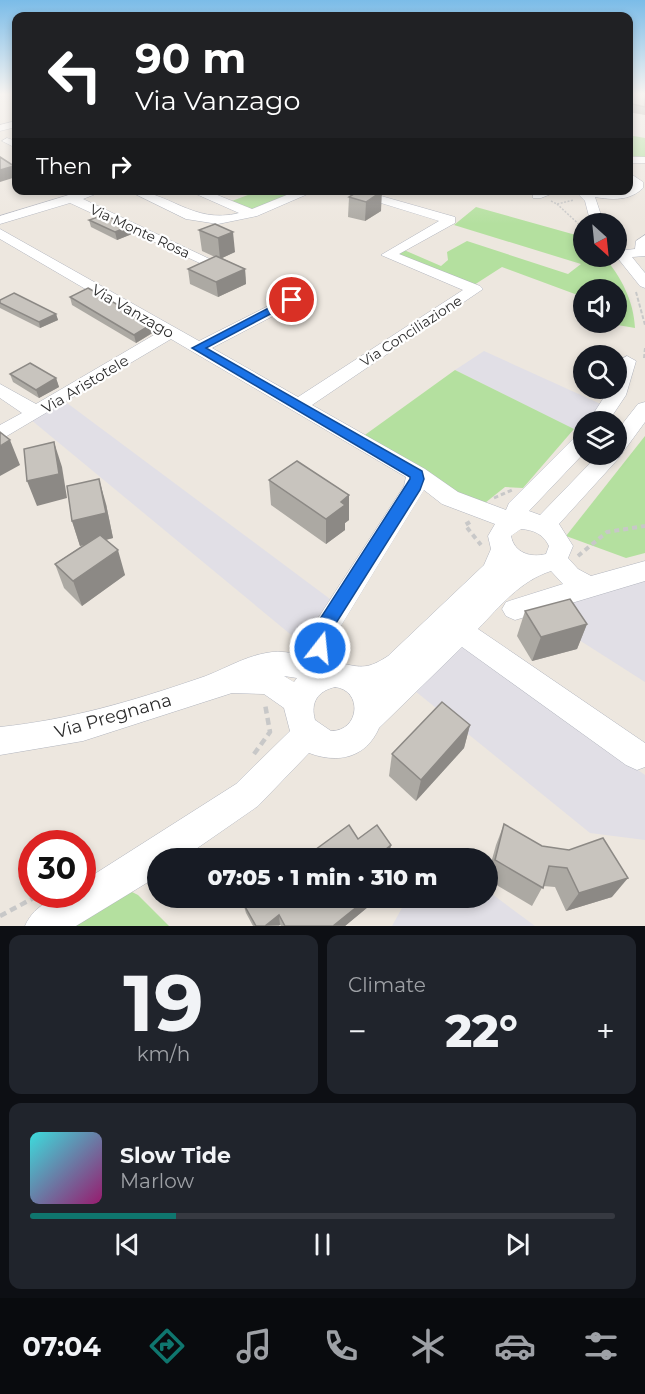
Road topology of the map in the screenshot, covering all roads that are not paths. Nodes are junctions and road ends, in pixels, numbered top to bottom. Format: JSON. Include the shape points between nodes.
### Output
{"nodes":[{"id":1,"x":635,"y":171,"type":"edge"},
{"id":2,"x":633,"y":189,"type":"edge"},
{"id":3,"x":84,"y":195,"type":"edge"},
{"id":4,"x":144,"y":195,"type":"edge"},
{"id":5,"x":206,"y":195,"type":"edge"},
{"id":6,"x":298,"y":195,"type":"edge"},
{"id":7,"x":362,"y":195,"type":"edge"},
{"id":8,"x":586,"y":195,"type":"edge"},
{"id":9,"x":617,"y":195,"type":"edge"},
{"id":10,"x":72,"y":199,"type":"junction"},
{"id":11,"x":252,"y":213,"type":"junction"},
{"id":12,"x":595,"y":213,"type":"edge"},
{"id":13,"x":599,"y":213,"type":"edge"},
{"id":14,"x":0,"y":220,"type":"edge"},
{"id":15,"x":0,"y":233,"type":"edge"},
{"id":16,"x":627,"y":250,"type":"edge"},
{"id":17,"x":643,"y":250,"type":"edge"},
{"id":18,"x":627,"y":258,"type":"edge"},
{"id":19,"x":208,"y":262,"type":"edge"},
{"id":20,"x":645,"y":283,"type":"edge"},
{"id":21,"x":292,"y":300,"type":"dead end"},
{"id":22,"x":170,"y":333,"type":"junction"},
{"id":23,"x":198,"y":348,"type":"junction"},
{"id":24,"x":0,"y":390,"type":"edge"},
{"id":25,"x":299,"y":405,"type":"junction"},
{"id":26,"x":645,"y":408,"type":"edge"},
{"id":27,"x":36,"y":413,"type":"junction"},
{"id":28,"x":627,"y":432,"type":"edge"},
{"id":29,"x":0,"y":434,"type":"edge"},
{"id":30,"x":573,"y":451,"type":"edge"},
{"id":31,"x":601,"y":465,"type":"edge"},
{"id":32,"x":428,"y":486,"type":"junction"},
{"id":33,"x":519,"y":521,"type":"junction"},
{"id":34,"x":544,"y":526,"type":"junction"},
{"id":35,"x":502,"y":548,"type":"junction"},
{"id":36,"x":551,"y":566,"type":"junction"},
{"id":37,"x":645,"y":571,"type":"edge"},
{"id":38,"x":589,"y":587,"type":"junction"},
{"id":39,"x":515,"y":609,"type":"dead end"},
{"id":40,"x":460,"y":631,"type":"junction"},
{"id":41,"x":337,"y":679,"type":"junction"},
{"id":42,"x":224,"y":683,"type":"junction"},
{"id":43,"x":298,"y":701,"type":"junction"},
{"id":44,"x":370,"y":718,"type":"junction"},
{"id":45,"x":307,"y":734,"type":"junction"},
{"id":46,"x":0,"y":741,"type":"edge"},
{"id":47,"x":637,"y":755,"type":"dead end"},
{"id":48,"x":43,"y":926,"type":"edge"}],
"edges":[{"from":1,"to":2,"type":"street","via":[[637,188]]},
{"from":3,"to":10,"type":"street"},
{"from":4,"to":11,"type":"street","via":[[202,220],[222,222]]},
{"from":5,"to":11,"type":"street"},
{"from":6,"to":11,"type":"street"},
{"from":7,"to":25,"type":"street","name":"Via Conciliazione","via":[[450,220],[387,255],[475,289]]},
{"from":8,"to":12,"type":"street"},
{"from":9,"to":13,"type":"street","via":[[602,201]]},
{"from":10,"to":14,"type":"street"},
{"from":10,"to":19,"type":"street","name":"Via Monte Rosa"},
{"from":15,"to":22,"type":"street","name":"Via Vanzago"},
{"from":16,"to":17,"type":"street"},
{"from":18,"to":20,"type":"street"},
{"from":21,"to":23,"type":"street"},
{"from":22,"to":23,"type":"street","name":"Via Vanzago"},
{"from":22,"to":27,"type":"street","name":"Via Aristotele"},
{"from":23,"to":25,"type":"street","name":"Via Vanzago"},
{"from":24,"to":27,"type":"street"},
{"from":25,"to":32,"type":"street","name":"Via Vanzago"},
{"from":26,"to":28,"type":"street"},
{"from":27,"to":29,"type":"street","name":"Via Aristotele"},
{"from":30,"to":33,"type":"street","via":[[516,509]]},
{"from":31,"to":34,"type":"street"},
{"from":32,"to":33,"type":"street","name":"Via Vanzago","via":[[498,517]]},
{"from":32,"to":35,"type":"street","name":"Via Vanzago"},
{"from":32,"to":41,"type":"street","via":[[320,637],[322,653]]},
{"from":33,"to":34,"type":"street"},
{"from":33,"to":35,"type":"street","via":[[500,533]]},
{"from":34,"to":36,"type":"street","via":[[553,531],[561,546]]},
{"from":35,"to":36,"type":"street","via":[[519,563]]},
{"from":35,"to":41,"type":"street","via":[[494,571],[399,664],[383,675]]},
{"from":36,"to":38,"type":"street"},
{"from":36,"to":40,"type":"street","via":[[506,584]]},
{"from":37,"to":38,"type":"street"},
{"from":38,"to":39,"type":"street"},
{"from":40,"to":44,"type":"street"},
{"from":40,"to":47,"type":"street"},
{"from":41,"to":42,"type":"street","name":"Via Pregnana","via":[[307,669],[270,664]]},
{"from":41,"to":43,"type":"street","via":[[308,686]]},
{"from":41,"to":44,"type":"street","via":[[368,698]]},
{"from":42,"to":43,"type":"street","name":"Via Pregnana","via":[[268,681]]},
{"from":42,"to":46,"type":"street","name":"Via Pregnana","via":[[47,735]]},
{"from":43,"to":45,"type":"street","via":[[300,724]]},
{"from":44,"to":45,"type":"street","via":[[356,738],[344,743],[331,745]]},
{"from":45,"to":48,"type":"street","via":[[247,795]]}]}
